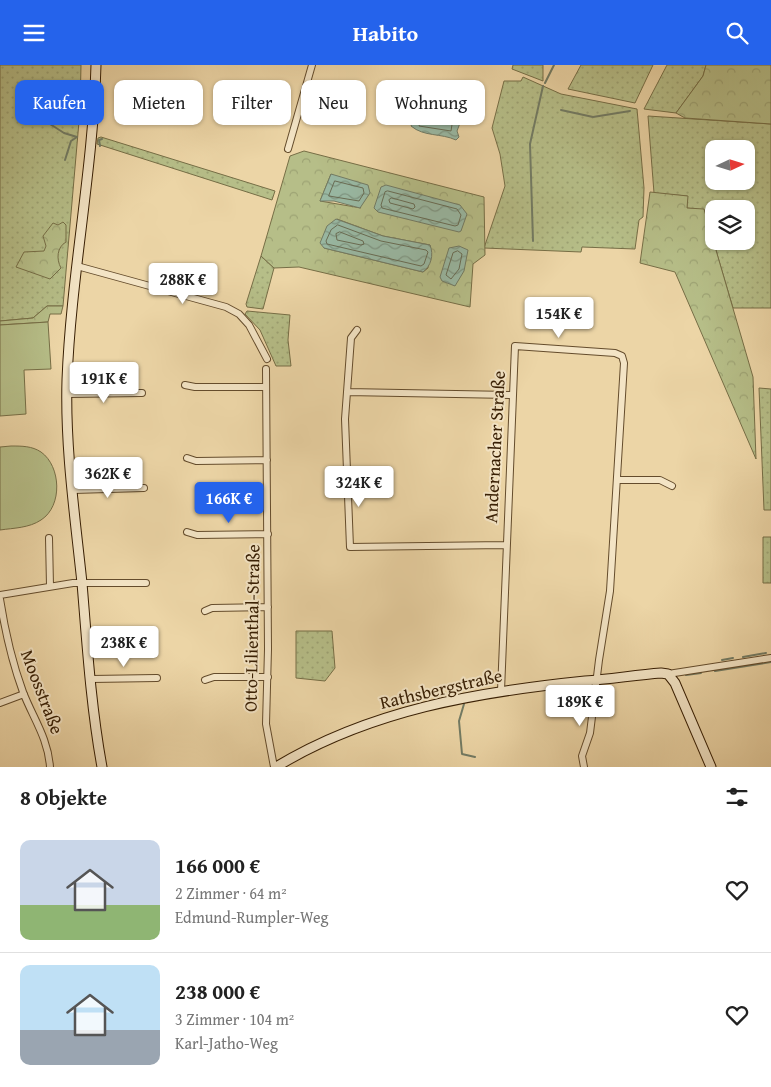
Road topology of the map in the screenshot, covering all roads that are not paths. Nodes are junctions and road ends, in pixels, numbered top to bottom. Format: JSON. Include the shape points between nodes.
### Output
{"nodes":[{"id":1,"x":91,"y":65,"type":"edge"},
{"id":2,"x":96,"y":65,"type":"edge"},
{"id":3,"x":312,"y":65,"type":"edge"},
{"id":4,"x":288,"y":149,"type":"dead end"},
{"id":5,"x":81,"y":224,"type":"junction"},
{"id":6,"x":78,"y":266,"type":"junction"},
{"id":7,"x":356,"y":330,"type":"dead end"},
{"id":8,"x":267,"y":359,"type":"dead end"},
{"id":9,"x":266,"y":369,"type":"dead end"},
{"id":10,"x":185,"y":385,"type":"dead end"},
{"id":11,"x":266,"y":387,"type":"junction"},
{"id":12,"x":347,"y":392,"type":"junction"},
{"id":13,"x":142,"y":393,"type":"dead end"},
{"id":14,"x":67,"y":394,"type":"junction"},
{"id":15,"x":512,"y":395,"type":"junction"},
{"id":16,"x":187,"y":458,"type":"dead end"},
{"id":17,"x":267,"y":460,"type":"junction"},
{"id":18,"x":618,"y":480,"type":"junction"},
{"id":19,"x":672,"y":486,"type":"dead end"},
{"id":20,"x":144,"y":488,"type":"dead end"},
{"id":21,"x":72,"y":490,"type":"junction"},
{"id":22,"x":187,"y":531,"type":"dead end"},
{"id":23,"x":268,"y":534,"type":"junction"},
{"id":24,"x":49,"y":538,"type":"dead end"},
{"id":25,"x":506,"y":545,"type":"junction"},
{"id":26,"x":82,"y":583,"type":"junction"},
{"id":27,"x":146,"y":583,"type":"dead end"},
{"id":28,"x":50,"y":586,"type":"junction"},
{"id":29,"x":0,"y":595,"type":"edge"},
{"id":30,"x":0,"y":599,"type":"edge"},
{"id":31,"x":268,"y":607,"type":"junction"},
{"id":32,"x":205,"y":611,"type":"dead end"},
{"id":33,"x":2,"y":624,"type":"edge"},
{"id":34,"x":771,"y":658,"type":"edge"},
{"id":35,"x":668,"y":674,"type":"junction"},
{"id":36,"x":268,"y":677,"type":"junction"},
{"id":37,"x":157,"y":678,"type":"dead end"},
{"id":38,"x":91,"y":679,"type":"junction"},
{"id":39,"x":205,"y":680,"type":"dead end"},
{"id":40,"x":597,"y":680,"type":"junction"},
{"id":41,"x":500,"y":691,"type":"junction"},
{"id":42,"x":24,"y":694,"type":"junction"},
{"id":43,"x":0,"y":703,"type":"edge"},
{"id":44,"x":50,"y":767,"type":"edge"},
{"id":45,"x":102,"y":767,"type":"edge"},
{"id":46,"x":275,"y":767,"type":"edge"},
{"id":47,"x":584,"y":767,"type":"edge"},
{"id":48,"x":711,"y":767,"type":"edge"}],
"edges":[{"from":1,"to":5,"type":"main road","via":[[80,198]]},
{"from":2,"to":5,"type":"main road","via":[[86,199]]},
{"from":3,"to":4,"type":"street"},
{"from":5,"to":6,"type":"main road"},
{"from":6,"to":8,"type":"street","via":[[226,307],[249,325]]},
{"from":6,"to":14,"type":"main road"},
{"from":7,"to":12,"type":"street","via":[[351,338]]},
{"from":9,"to":11,"type":"street","name":"Otto-Lilienthal-Straße"},
{"from":10,"to":11,"type":"street"},
{"from":11,"to":17,"type":"street","name":"Otto-Lilienthal-Straße"},
{"from":12,"to":15,"type":"street"},
{"from":12,"to":25,"type":"street","via":[[350,547]]},
{"from":13,"to":14,"type":"street"},
{"from":14,"to":21,"type":"main road"},
{"from":15,"to":18,"type":"street","name":"Andernacher Straße","via":[[515,347],[622,356]]},
{"from":15,"to":25,"type":"street","name":"Andernacher Straße"},
{"from":16,"to":17,"type":"street","via":[[196,461]]},
{"from":17,"to":23,"type":"street","name":"Otto-Lilienthal-Straße"},
{"from":18,"to":19,"type":"street","via":[[660,480]]},
{"from":18,"to":40,"type":"street","name":"Andernacher Straße","via":[[610,591]]},
{"from":20,"to":21,"type":"street"},
{"from":21,"to":26,"type":"main road"},
{"from":22,"to":23,"type":"street","via":[[198,535]]},
{"from":23,"to":31,"type":"street","name":"Otto-Lilienthal-Straße"},
{"from":24,"to":28,"type":"street"},
{"from":25,"to":41,"type":"street","name":"Andernacher Straße"},
{"from":26,"to":27,"type":"street"},
{"from":26,"to":28,"type":"street"},
{"from":26,"to":38,"type":"main road"},
{"from":28,"to":29,"type":"street"},
{"from":30,"to":33,"type":"street","name":"Moosstraße"},
{"from":31,"to":32,"type":"street","via":[[212,608]]},
{"from":31,"to":36,"type":"street","name":"Otto-Lilienthal-Straße"},
{"from":33,"to":42,"type":"street","name":"Moosstraße"},
{"from":34,"to":35,"type":"street","name":"Rathsbergstraße"},
{"from":35,"to":40,"type":"main road","name":"Rathsbergstraße"},
{"from":35,"to":48,"type":"main road","via":[[677,687]]},
{"from":36,"to":39,"type":"street","via":[[214,677]]},
{"from":36,"to":46,"type":"street","name":"Otto-Lilienthal-Straße","via":[[266,724]]},
{"from":37,"to":38,"type":"street"},
{"from":38,"to":45,"type":"main road"},
{"from":40,"to":41,"type":"main road","name":"Rathsbergstraße"},
{"from":40,"to":47,"type":"street","name":"Andernacher Straße","via":[[590,733],[582,756]]},
{"from":41,"to":46,"type":"main road","name":"Rathsbergstraße","via":[[429,705],[375,721],[320,743]]},
{"from":42,"to":43,"type":"street"},
{"from":42,"to":44,"type":"street","name":"Moosstraße","via":[[46,740]]}]}
